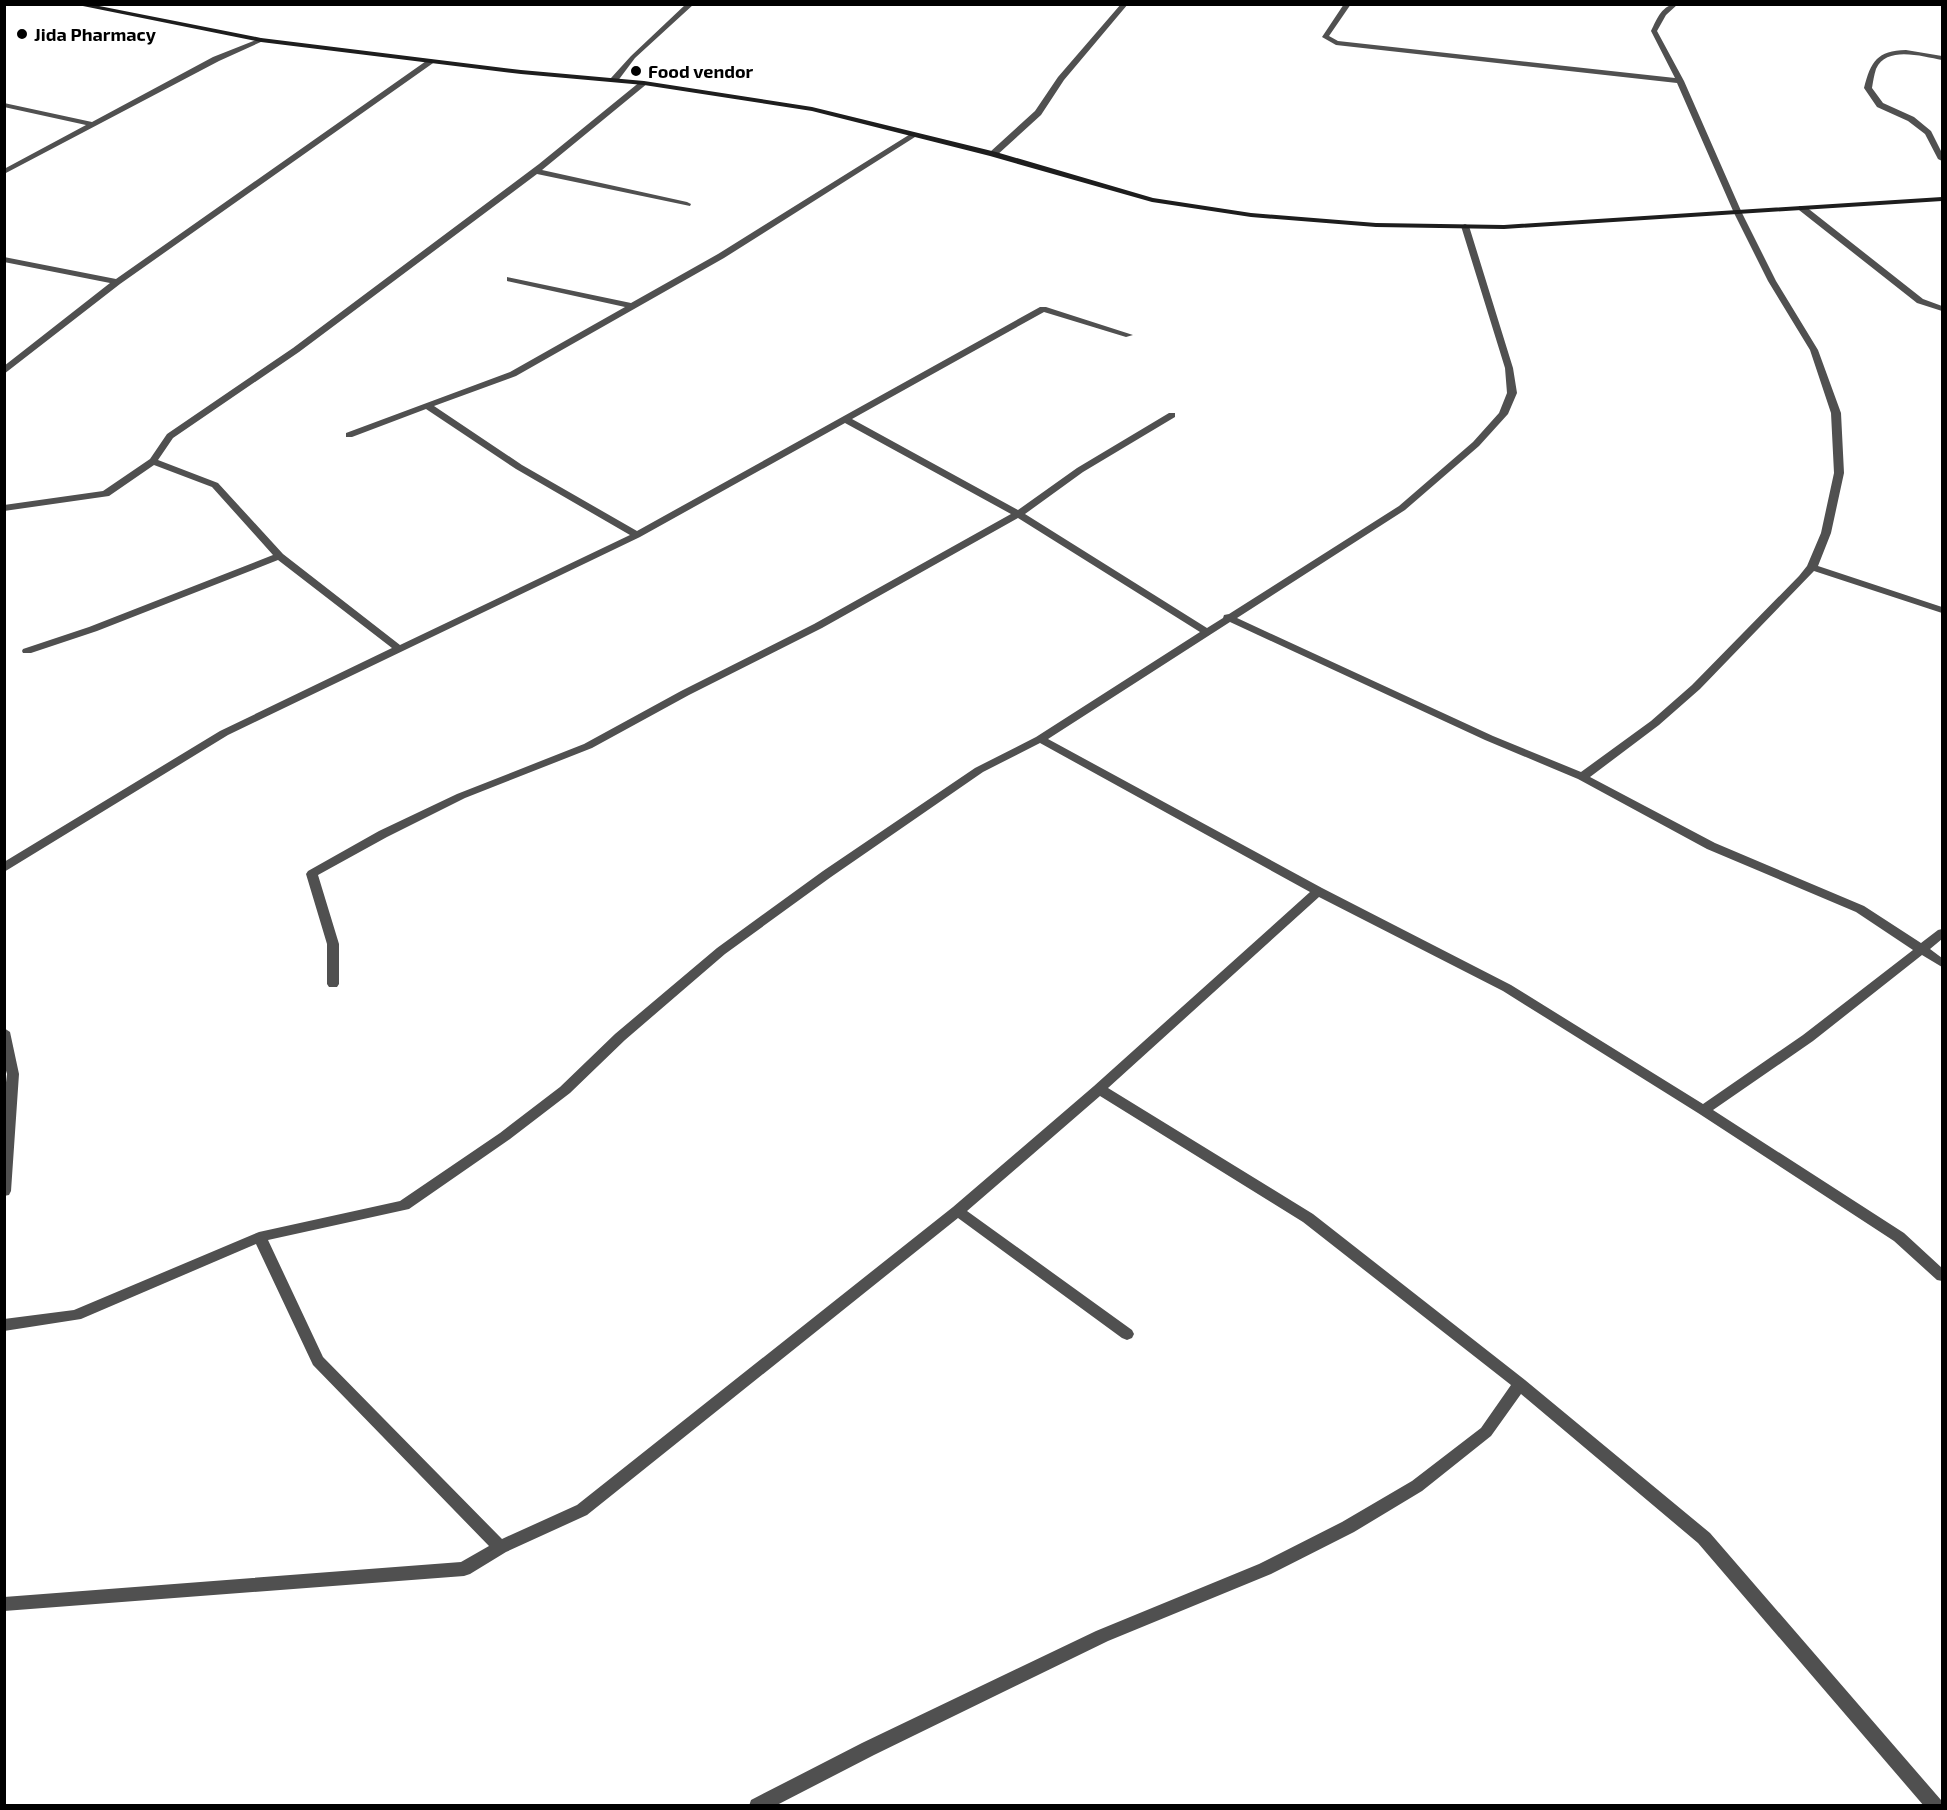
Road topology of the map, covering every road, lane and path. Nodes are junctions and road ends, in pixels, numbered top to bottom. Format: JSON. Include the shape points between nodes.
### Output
{"nodes":[{"id":1,"x":76,"y":4,"type":"edge"},
{"id":2,"x":691,"y":4,"type":"edge"},
{"id":3,"x":1125,"y":4,"type":"edge"},
{"id":4,"x":1348,"y":4,"type":"edge"},
{"id":5,"x":1676,"y":4,"type":"edge"},
{"id":6,"x":261,"y":40,"type":"junction"},
{"id":7,"x":1942,"y":58,"type":"edge"},
{"id":8,"x":432,"y":62,"type":"junction"},
{"id":9,"x":614,"y":80,"type":"junction"},
{"id":10,"x":1680,"y":81,"type":"junction"},
{"id":11,"x":644,"y":83,"type":"junction"},
{"id":12,"x":4,"y":105,"type":"edge"},
{"id":13,"x":92,"y":124,"type":"junction"},
{"id":14,"x":912,"y":135,"type":"junction"},
{"id":15,"x":993,"y":154,"type":"junction"},
{"id":16,"x":1942,"y":159,"type":"edge"},
{"id":17,"x":536,"y":171,"type":"junction"},
{"id":18,"x":4,"y":172,"type":"edge"},
{"id":19,"x":1942,"y":199,"type":"edge"},
{"id":20,"x":687,"y":204,"type":"dead end"},
{"id":21,"x":1802,"y":208,"type":"junction"},
{"id":22,"x":1738,"y":213,"type":"junction"},
{"id":23,"x":1465,"y":226,"type":"junction"},
{"id":24,"x":4,"y":260,"type":"edge"},
{"id":25,"x":510,"y":279,"type":"dead end"},
{"id":26,"x":117,"y":282,"type":"junction"},
{"id":27,"x":631,"y":306,"type":"junction"},
{"id":28,"x":1942,"y":309,"type":"edge"},
{"id":29,"x":1130,"y":335,"type":"dead end"},
{"id":30,"x":4,"y":371,"type":"edge"},
{"id":31,"x":429,"y":407,"type":"junction"},
{"id":32,"x":1172,"y":415,"type":"dead end"},
{"id":33,"x":845,"y":419,"type":"junction"},
{"id":34,"x":349,"y":435,"type":"dead end"},
{"id":35,"x":153,"y":461,"type":"junction"},
{"id":36,"x":4,"y":508,"type":"edge"},
{"id":37,"x":1018,"y":514,"type":"junction"},
{"id":38,"x":637,"y":536,"type":"junction"},
{"id":39,"x":279,"y":556,"type":"junction"},
{"id":40,"x":1812,"y":567,"type":"junction"},
{"id":41,"x":1942,"y":609,"type":"edge"},
{"id":42,"x":1228,"y":617,"type":"junction"},
{"id":43,"x":1207,"y":632,"type":"junction"},
{"id":44,"x":398,"y":648,"type":"junction"},
{"id":45,"x":27,"y":651,"type":"dead end"},
{"id":46,"x":1041,"y":739,"type":"junction"},
{"id":47,"x":1582,"y":777,"type":"junction"},
{"id":48,"x":4,"y":868,"type":"edge"},
{"id":49,"x":1318,"y":891,"type":"junction"},
{"id":50,"x":1942,"y":933,"type":"edge"},
{"id":51,"x":1923,"y":949,"type":"junction"},
{"id":52,"x":1942,"y":963,"type":"edge"},
{"id":53,"x":333,"y":984,"type":"dead end"},
{"id":54,"x":4,"y":1032,"type":"edge"},
{"id":55,"x":1099,"y":1089,"type":"junction"},
{"id":56,"x":1703,"y":1110,"type":"junction"},
{"id":57,"x":4,"y":1191,"type":"edge"},
{"id":58,"x":958,"y":1211,"type":"junction"},
{"id":59,"x":259,"y":1237,"type":"junction"},
{"id":60,"x":1942,"y":1276,"type":"edge"},
{"id":61,"x":4,"y":1325,"type":"edge"},
{"id":62,"x":1127,"y":1334,"type":"dead end"},
{"id":63,"x":1520,"y":1384,"type":"junction"},
{"id":64,"x":500,"y":1547,"type":"junction"},
{"id":65,"x":4,"y":1604,"type":"edge"},
{"id":66,"x":756,"y":1806,"type":"edge"},
{"id":67,"x":1935,"y":1806,"type":"edge"}],
"edges":[{"from":1,"to":6,"type":"main road"},
{"from":2,"to":9,"type":"street","via":[[633,57]]},
{"from":3,"to":15,"type":"street","via":[[1061,79],[1038,113]]},
{"from":4,"to":10,"type":"street","via":[[1324,37],[1336,44]]},
{"from":5,"to":10,"type":"street","via":[[1663,14],[1654,31]]},
{"from":6,"to":8,"type":"main road"},
{"from":6,"to":13,"type":"street","via":[[216,59]]},
{"from":7,"to":16,"type":"street","via":[[1889,53],[1875,65],[1868,88],[1880,105],[1928,133]]},
{"from":8,"to":9,"type":"main road"},
{"from":8,"to":26,"type":"street"},
{"from":9,"to":11,"type":"main road"},
{"from":10,"to":22,"type":"street"},
{"from":11,"to":14,"type":"main road","via":[[812,109]]},
{"from":11,"to":17,"type":"street"},
{"from":12,"to":13,"type":"street"},
{"from":13,"to":18,"type":"street"},
{"from":14,"to":15,"type":"main road"},
{"from":14,"to":27,"type":"street","via":[[721,256]]},
{"from":15,"to":23,"type":"main road","via":[[1152,200],[1240,214],[1376,225]]},
{"from":17,"to":20,"type":"street"},
{"from":17,"to":35,"type":"street","via":[[296,350],[170,436]]},
{"from":19,"to":21,"type":"main road"},
{"from":21,"to":22,"type":"main road"},
{"from":21,"to":28,"type":"street","via":[[1920,301]]},
{"from":22,"to":23,"type":"main road","via":[[1538,226]]},
{"from":22,"to":40,"type":"street","via":[[1814,350],[1836,413],[1839,473],[1826,533]]},
{"from":23,"to":42,"type":"street","via":[[1509,368],[1512,393],[1503,414],[1476,444],[1402,508]]},
{"from":24,"to":26,"type":"street"},
{"from":25,"to":27,"type":"street"},
{"from":26,"to":30,"type":"street"},
{"from":27,"to":31,"type":"street","via":[[513,374]]},
{"from":29,"to":33,"type":"street","via":[[1043,309]]},
{"from":31,"to":34,"type":"street"},
{"from":31,"to":38,"type":"street","via":[[519,467]]},
{"from":32,"to":37,"type":"street","via":[[1080,470]]},
{"from":33,"to":37,"type":"street"},
{"from":33,"to":38,"type":"street"},
{"from":35,"to":36,"type":"street","via":[[106,494]]},
{"from":35,"to":39,"type":"street","via":[[215,485]]},
{"from":37,"to":43,"type":"street"},
{"from":37,"to":53,"type":"street","via":[[818,626],[588,746],[461,796],[312,874],[333,944]]},
{"from":38,"to":44,"type":"street"},
{"from":39,"to":44,"type":"street"},
{"from":39,"to":45,"type":"street"},
{"from":40,"to":41,"type":"street"},
{"from":40,"to":47,"type":"street","via":[[1696,687]]},
{"from":42,"to":43,"type":"street"},
{"from":42,"to":47,"type":"street"},
{"from":43,"to":46,"type":"street"},
{"from":44,"to":48,"type":"street","via":[[224,734]]},
{"from":46,"to":49,"type":"street"},
{"from":46,"to":59,"type":"street","via":[[979,770],[731,944],[620,1037],[565,1090],[404,1205]]},
{"from":47,"to":51,"type":"street","via":[[1711,846],[1860,909]]},
{"from":49,"to":55,"type":"street"},
{"from":49,"to":56,"type":"street","via":[[1507,988]]},
{"from":50,"to":51,"type":"street"},
{"from":51,"to":52,"type":"street"},
{"from":51,"to":56,"type":"street","via":[[1808,1038]]},
{"from":54,"to":57,"type":"street","via":[[13,1074]]},
{"from":55,"to":58,"type":"street"},
{"from":55,"to":63,"type":"street","via":[[1308,1218]]},
{"from":56,"to":60,"type":"street","via":[[1899,1237]]},
{"from":58,"to":62,"type":"street"},
{"from":58,"to":64,"type":"street","via":[[582,1510]]},
{"from":59,"to":61,"type":"street","via":[[76,1315]]},
{"from":59,"to":64,"type":"street","via":[[318,1361]]},
{"from":63,"to":66,"type":"street","via":[[1486,1431],[1418,1486],[1348,1527],[1265,1569],[1102,1636]]},
{"from":63,"to":67,"type":"street","via":[[1704,1538]]},
{"from":64,"to":65,"type":"street","via":[[464,1569]]}]}
